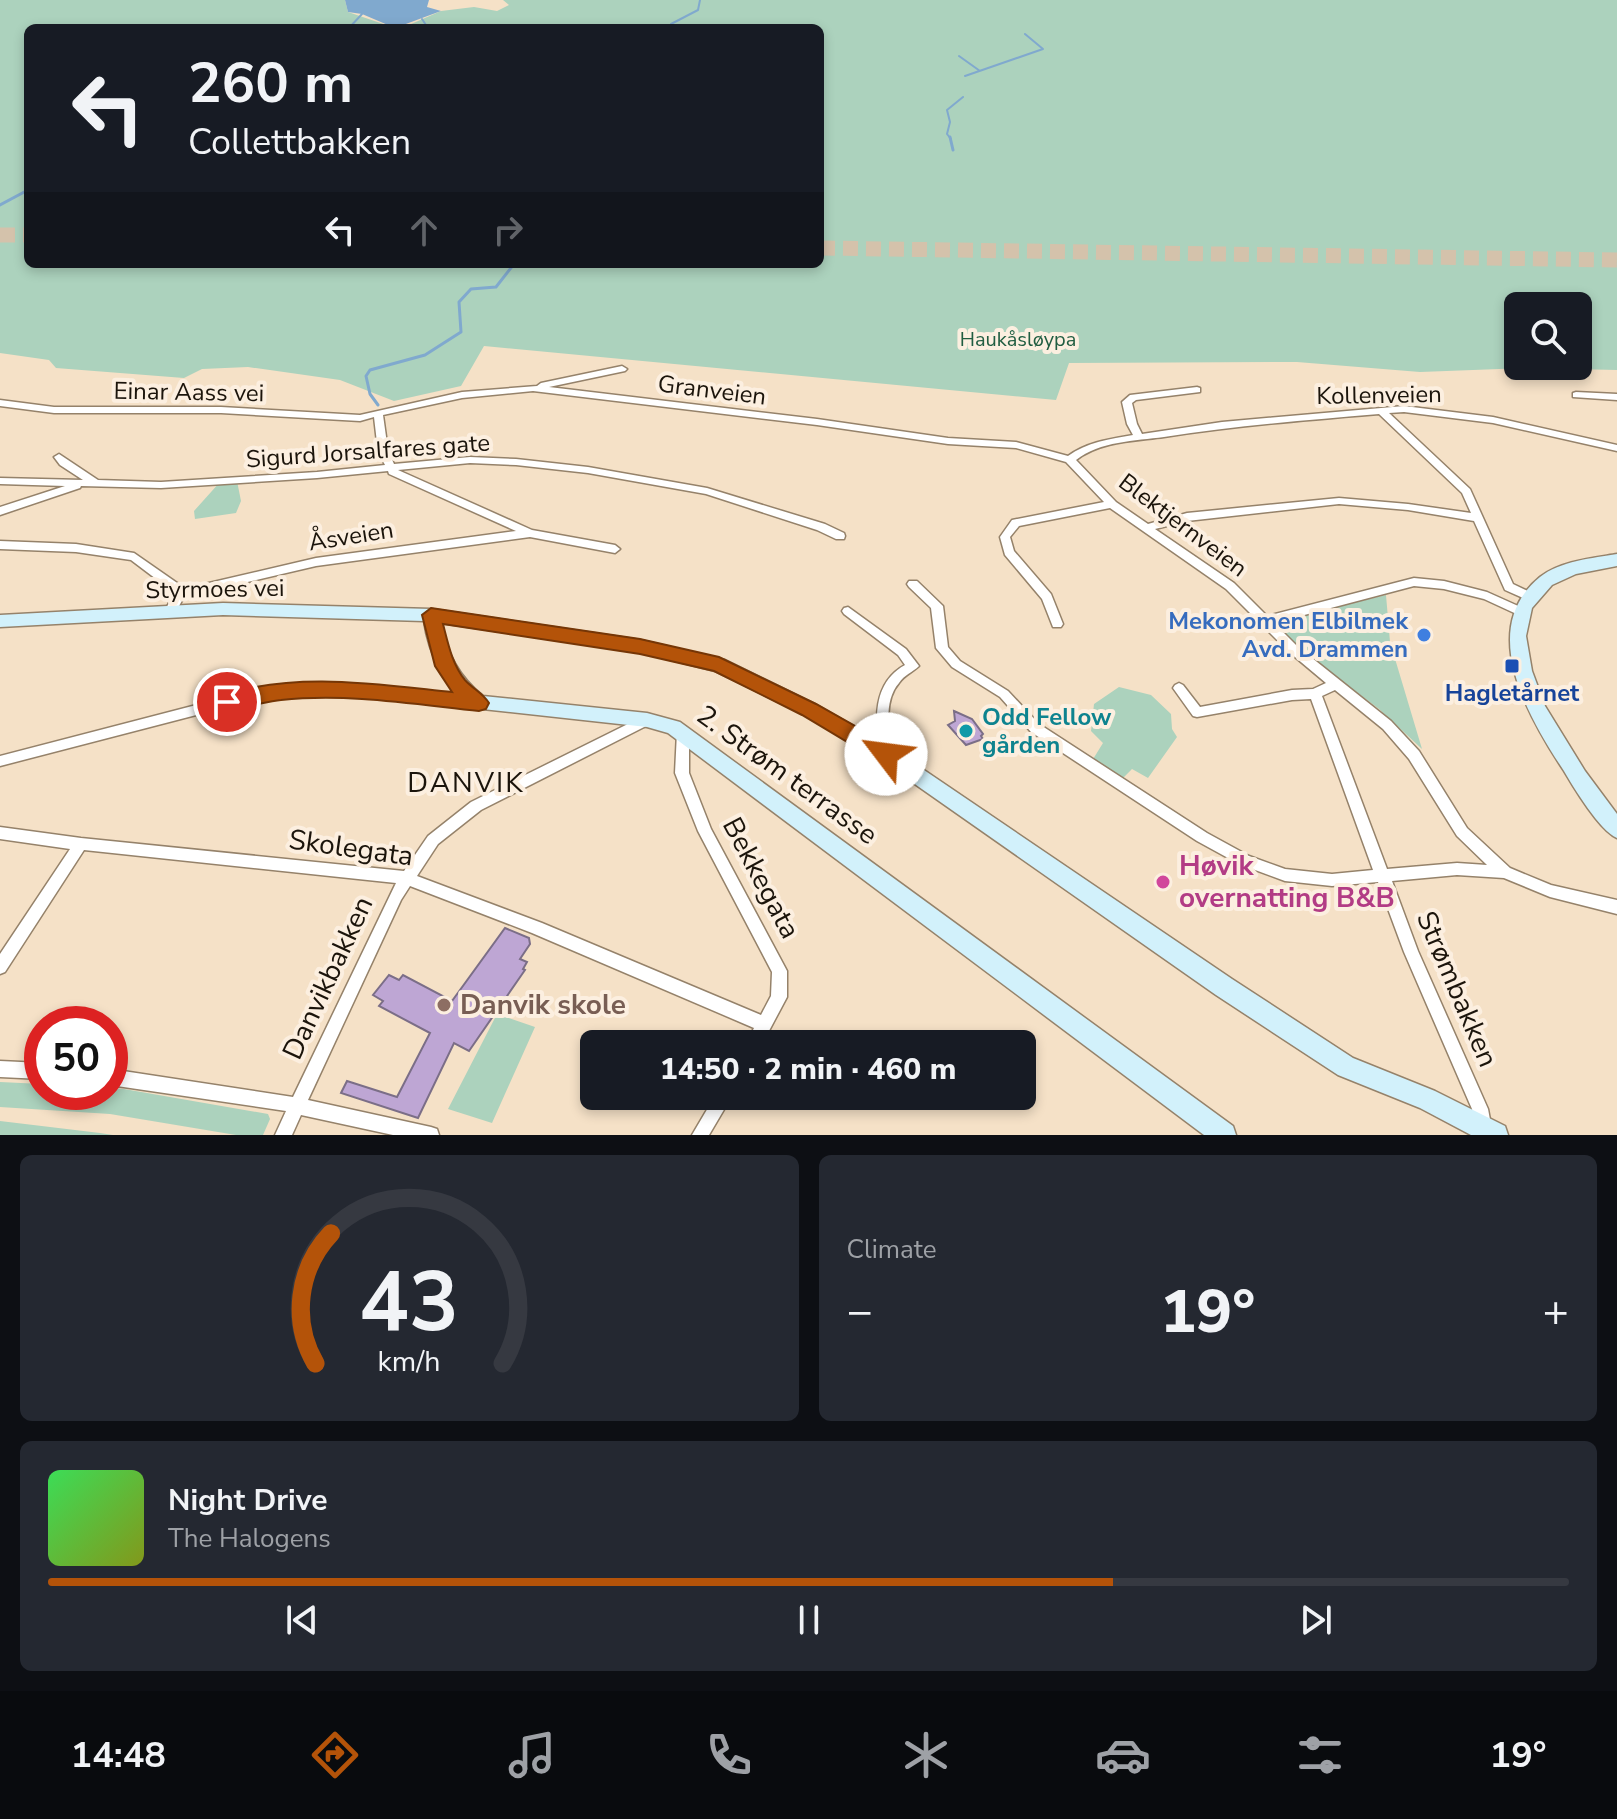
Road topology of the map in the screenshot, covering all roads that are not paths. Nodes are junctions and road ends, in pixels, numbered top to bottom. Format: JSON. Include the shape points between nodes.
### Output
{"nodes":[{"id":1,"x":622,"y":369,"type":"dead end"},
{"id":2,"x":533,"y":388,"type":"junction"},
{"id":3,"x":1197,"y":390,"type":"dead end"},
{"id":4,"x":1576,"y":395,"type":"dead end"},
{"id":5,"x":1617,"y":397,"type":"edge"},
{"id":6,"x":423,"y":402,"type":"joint"},
{"id":7,"x":0,"y":403,"type":"edge"},
{"id":8,"x":1381,"y":411,"type":"junction"},
{"id":9,"x":378,"y":413,"type":"junction"},
{"id":10,"x":1139,"y":438,"type":"junction"},
{"id":11,"x":1617,"y":448,"type":"edge"},
{"id":12,"x":59,"y":457,"type":"dead end"},
{"id":13,"x":1070,"y":460,"type":"junction"},
{"id":14,"x":390,"y":468,"type":"junction"},
{"id":15,"x":0,"y":481,"type":"edge"},
{"id":16,"x":80,"y":484,"type":"junction"},
{"id":17,"x":99,"y":485,"type":"junction"},
{"id":18,"x":1112,"y":504,"type":"junction"},
{"id":19,"x":0,"y":511,"type":"edge"},
{"id":20,"x":1479,"y":518,"type":"junction"},
{"id":21,"x":1148,"y":527,"type":"junction"},
{"id":22,"x":530,"y":533,"type":"junction"},
{"id":23,"x":840,"y":536,"type":"dead end"},
{"id":24,"x":0,"y":545,"type":"edge"},
{"id":25,"x":615,"y":549,"type":"dead end"},
{"id":26,"x":1617,"y":560,"type":"edge"},
{"id":27,"x":913,"y":584,"type":"dead end"},
{"id":28,"x":180,"y":594,"type":"junction"},
{"id":29,"x":1527,"y":605,"type":"junction"},
{"id":30,"x":848,"y":611,"type":"dead end"},
{"id":31,"x":170,"y":612,"type":"junction"},
{"id":32,"x":431,"y":615,"type":"junction"},
{"id":33,"x":0,"y":621,"type":"edge"},
{"id":34,"x":1266,"y":621,"type":"junction"},
{"id":35,"x":1057,"y":624,"type":"dead end"},
{"id":36,"x":1335,"y":684,"type":"junction"},
{"id":37,"x":1179,"y":688,"type":"dead end"},
{"id":38,"x":1315,"y":694,"type":"junction"},
{"id":39,"x":479,"y":703,"type":"junction"},
{"id":40,"x":647,"y":720,"type":"junction"},
{"id":41,"x":683,"y":732,"type":"junction"},
{"id":42,"x":886,"y":754,"type":"junction"},
{"id":43,"x":0,"y":761,"type":"edge"},
{"id":44,"x":1617,"y":829,"type":"edge"},
{"id":45,"x":0,"y":833,"type":"edge"},
{"id":46,"x":81,"y":844,"type":"junction"},
{"id":47,"x":1505,"y":872,"type":"junction"},
{"id":48,"x":1383,"y":876,"type":"junction"},
{"id":49,"x":406,"y":878,"type":"junction"},
{"id":50,"x":1617,"y":907,"type":"edge"},
{"id":51,"x":5,"y":951,"type":"edge"},
{"id":52,"x":0,"y":967,"type":"edge"},
{"id":53,"x":765,"y":1025,"type":"junction"},
{"id":54,"x":762,"y":1030,"type":"edge"},
{"id":55,"x":0,"y":1069,"type":"edge"},
{"id":56,"x":24,"y":1070,"type":"edge"},
{"id":57,"x":128,"y":1080,"type":"edge"},
{"id":58,"x":297,"y":1105,"type":"junction"},
{"id":59,"x":715,"y":1110,"type":"edge"},
{"id":60,"x":1489,"y":1130,"type":"edge"},
{"id":61,"x":1220,"y":1134,"type":"edge"},
{"id":62,"x":283,"y":1135,"type":"edge"},
{"id":63,"x":431,"y":1135,"type":"edge"},
{"id":64,"x":700,"y":1135,"type":"edge"}],
"edges":[{"from":1,"to":2,"type":"street","name":"Granveien"},
{"from":2,"to":6,"type":"street","name":"Granveien"},
{"from":2,"to":13,"type":"street","name":"Granveien","via":[[1016,445]]},
{"from":3,"to":10,"type":"street","via":[[1133,397],[1127,402]]},
{"from":4,"to":5,"type":"street"},
{"from":6,"to":9,"type":"street","name":"Einar Aass vei"},
{"from":7,"to":9,"type":"street","name":"Einar Aass vei","via":[[54,410],[221,410],[360,418]]},
{"from":8,"to":10,"type":"street","name":"Kollenveien","via":[[1274,418]]},
{"from":8,"to":11,"type":"street","name":"Kollenveien","via":[[1461,414]]},
{"from":8,"to":20,"type":"street","via":[[1466,491]]},
{"from":9,"to":14,"type":"street"},
{"from":10,"to":13,"type":"street","name":"Kollenveien","via":[[1084,449]]},
{"from":12,"to":17,"type":"street"},
{"from":13,"to":18,"type":"street","name":"Blektjernveien"},
{"from":14,"to":17,"type":"street","name":"Sigurd Jorsalfares gate"},
{"from":14,"to":22,"type":"street","name":"Åsveien","via":[[451,501]]},
{"from":14,"to":23,"type":"street","name":"Sigurd Jorsalfares gate","via":[[470,460],[588,470],[707,491]]},
{"from":15,"to":16,"type":"street","name":"Sigurd Jorsalfares gate"},
{"from":16,"to":17,"type":"street","name":"Sigurd Jorsalfares gate"},
{"from":16,"to":19,"type":"street"},
{"from":18,"to":21,"type":"street","name":"Blektjernveien"},
{"from":18,"to":35,"type":"street","via":[[1016,523],[1005,537],[1009,552],[1047,597]]},
{"from":20,"to":21,"type":"street","via":[[1339,501],[1187,517]]},
{"from":20,"to":29,"type":"street","via":[[1509,587]]},
{"from":21,"to":34,"type":"street","name":"Blektjernveien","via":[[1230,586]]},
{"from":22,"to":25,"type":"street","name":"Åsveien"},
{"from":22,"to":28,"type":"street","name":"Åsveien","via":[[316,562]]},
{"from":24,"to":28,"type":"street","via":[[134,557]]},
{"from":26,"to":29,"type":"main road","via":[[1554,576]]},
{"from":27,"to":48,"type":"street","via":[[937,606],[942,648],[956,664],[1004,694],[1035,728],[1202,837],[1285,875],[1332,880]]},
{"from":28,"to":31,"type":"street"},
{"from":29,"to":34,"type":"street","via":[[1414,582]]},
{"from":29,"to":44,"type":"main road","via":[[1518,645],[1532,700],[1565,758]]},
{"from":30,"to":42,"type":"street","via":[[913,666],[901,671],[882,705]]},
{"from":31,"to":32,"type":"main road","name":"Styrmoes vei"},
{"from":31,"to":33,"type":"main road","name":"Styrmoes vei"},
{"from":32,"to":39,"type":"main road","via":[[445,666]]},
{"from":32,"to":42,"type":"main road","name":"Styrmoes vei","via":[[640,646],[719,665]]},
{"from":34,"to":36,"type":"street","name":"Blektjernveien"},
{"from":36,"to":38,"type":"street"},
{"from":36,"to":47,"type":"street","name":"Blektjernveien","via":[[1387,725],[1414,755],[1462,832]]},
{"from":37,"to":38,"type":"street","via":[[1197,712]]},
{"from":38,"to":48,"type":"street","name":"Strømbakken"},
{"from":39,"to":40,"type":"main road","name":"2. Strøm terrasse"},
{"from":39,"to":43,"type":"street","name":"2. Strøm terrasse","via":[[307,689],[254,695]]},
{"from":40,"to":41,"type":"main road","name":"2. Strøm terrasse"},
{"from":40,"to":49,"type":"street","name":"Danvikbakken","via":[[476,806],[433,840]]},
{"from":41,"to":53,"type":"street","name":"Bekkegata","via":[[682,773],[705,831],[780,971],[779,997]]},
{"from":41,"to":61,"type":"main road","name":"2. Strøm terrasse"},
{"from":42,"to":60,"type":"main road","name":"Styrmoes vei","via":[[1312,1046],[1346,1067]]},
{"from":45,"to":46,"type":"street","name":"Skolegata"},
{"from":46,"to":49,"type":"street","name":"Skolegata"},
{"from":46,"to":51,"type":"street"},
{"from":47,"to":48,"type":"street","via":[[1457,869]]},
{"from":47,"to":50,"type":"street","name":"Blektjernveien","via":[[1550,891]]},
{"from":48,"to":60,"type":"street","name":"Strømbakken"},
{"from":49,"to":53,"type":"street","name":"Skolegata"},
{"from":49,"to":58,"type":"street","name":"Danvikbakken"},
{"from":51,"to":52,"type":"street"},
{"from":53,"to":54,"type":"street","name":"Bekkegata"},
{"from":55,"to":56,"type":"street"},
{"from":57,"to":58,"type":"street"},
{"from":58,"to":62,"type":"street","name":"Danvikbakken"},
{"from":58,"to":63,"type":"street"},
{"from":59,"to":64,"type":"street"}]}
